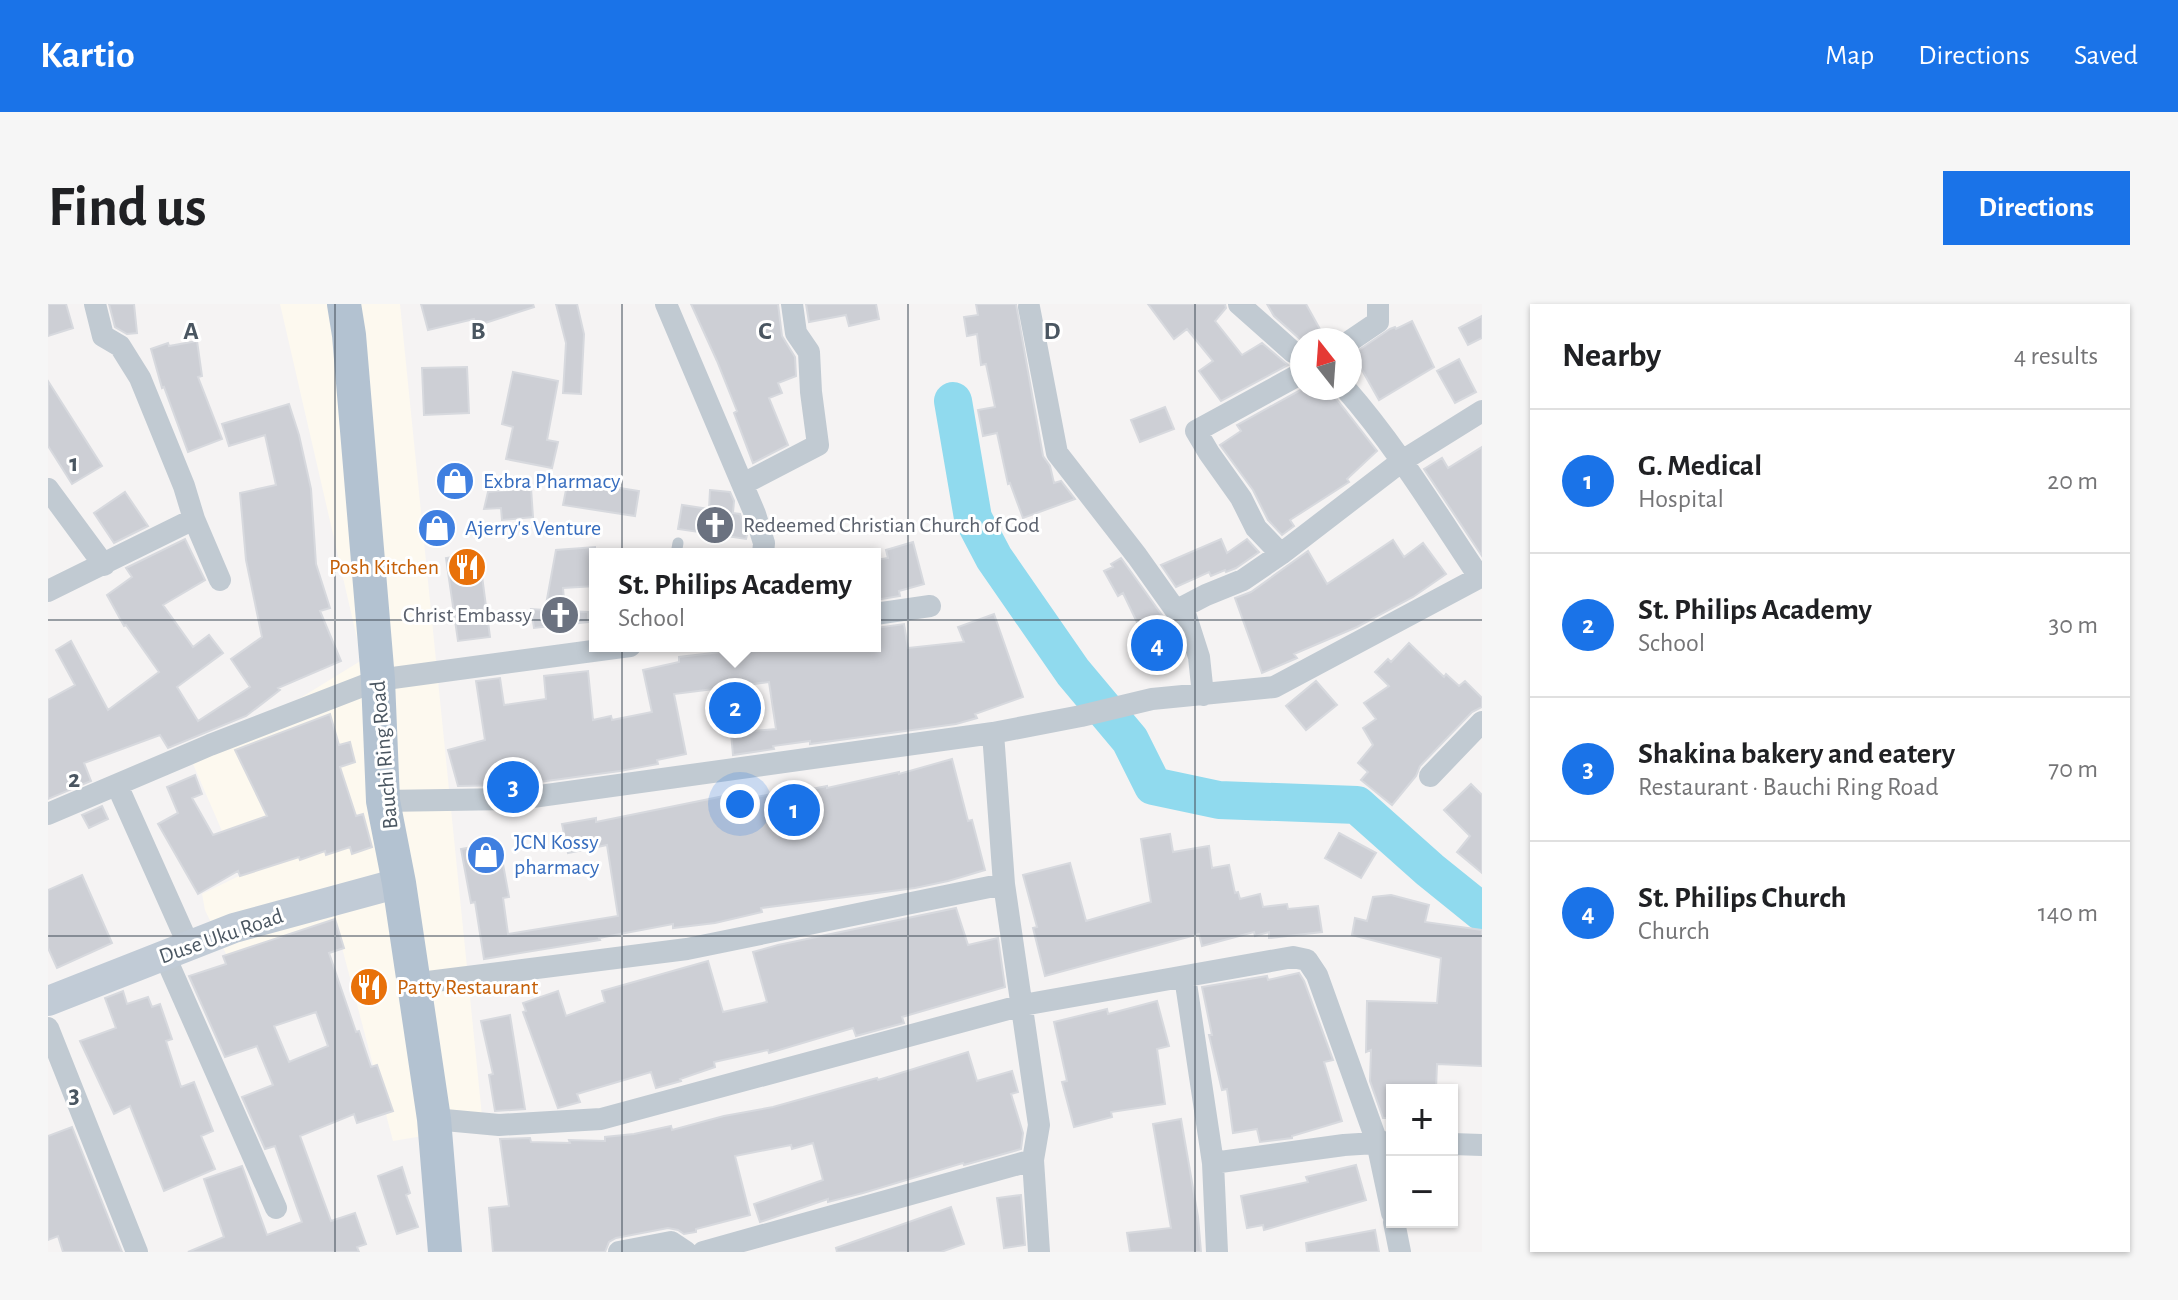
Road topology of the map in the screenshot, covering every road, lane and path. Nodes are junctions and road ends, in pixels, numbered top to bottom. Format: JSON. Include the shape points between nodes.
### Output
{"nodes":[{"id":1,"x":95,"y":304,"type":"edge"},
{"id":2,"x":344,"y":304,"type":"edge"},
{"id":3,"x":666,"y":304,"type":"edge"},
{"id":4,"x":792,"y":304,"type":"edge"},
{"id":5,"x":1239,"y":304,"type":"edge"},
{"id":6,"x":1378,"y":304,"type":"edge"},
{"id":7,"x":1029,"y":307,"type":"dead end"},
{"id":8,"x":1362,"y":333,"type":"edge"},
{"id":9,"x":1290,"y":349,"type":"edge"},
{"id":10,"x":1290,"y":380,"type":"edge"},
{"id":11,"x":1355,"y":400,"type":"edge"},
{"id":12,"x":1482,"y":411,"type":"edge"},
{"id":13,"x":1402,"y":461,"type":"junction"},
{"id":14,"x":743,"y":484,"type":"junction"},
{"id":15,"x":48,"y":489,"type":"edge"},
{"id":16,"x":194,"y":519,"type":"junction"},
{"id":17,"x":764,"y":548,"type":"edge"},
{"id":18,"x":1281,"y":554,"type":"junction"},
{"id":19,"x":104,"y":565,"type":"junction"},
{"id":20,"x":1481,"y":577,"type":"edge"},
{"id":21,"x":220,"y":580,"type":"dead end"},
{"id":22,"x":48,"y":591,"type":"edge"},
{"id":23,"x":930,"y":606,"type":"dead end"},
{"id":24,"x":881,"y":613,"type":"edge"},
{"id":25,"x":1189,"y":629,"type":"junction"},
{"id":26,"x":589,"y":652,"type":"edge"},
{"id":27,"x":378,"y":680,"type":"junction"},
{"id":28,"x":1203,"y":695,"type":"junction"},
{"id":29,"x":1482,"y":722,"type":"edge"},
{"id":30,"x":993,"y":733,"type":"junction"},
{"id":31,"x":1430,"y":776,"type":"dead end"},
{"id":32,"x":117,"y":785,"type":"junction"},
{"id":33,"x":383,"y":801,"type":"junction"},
{"id":34,"x":48,"y":814,"type":"edge"},
{"id":35,"x":399,"y":883,"type":"junction"},
{"id":36,"x":1004,"y":884,"type":"junction"},
{"id":37,"x":176,"y":950,"type":"junction"},
{"id":38,"x":1185,"y":977,"type":"junction"},
{"id":39,"x":412,"y":984,"type":"junction"},
{"id":40,"x":48,"y":1001,"type":"edge"},
{"id":41,"x":1023,"y":1005,"type":"junction"},
{"id":42,"x":48,"y":1028,"type":"edge"},
{"id":43,"x":434,"y":1119,"type":"junction"},
{"id":44,"x":1384,"y":1142,"type":"edge"},
{"id":45,"x":1458,"y":1144,"type":"edge"},
{"id":46,"x":1482,"y":1145,"type":"edge"},
{"id":47,"x":1033,"y":1160,"type":"junction"},
{"id":48,"x":1213,"y":1163,"type":"junction"},
{"id":49,"x":276,"y":1208,"type":"dead end"},
{"id":50,"x":1395,"y":1228,"type":"edge"},
{"id":51,"x":137,"y":1252,"type":"edge"},
{"id":52,"x":445,"y":1252,"type":"edge"},
{"id":53,"x":619,"y":1252,"type":"edge"},
{"id":54,"x":686,"y":1252,"type":"edge"},
{"id":55,"x":703,"y":1252,"type":"edge"},
{"id":56,"x":1039,"y":1252,"type":"edge"},
{"id":57,"x":1217,"y":1252,"type":"edge"},
{"id":58,"x":1400,"y":1252,"type":"edge"}],
"edges":[{"from":1,"to":16,"type":"street","via":[[103,336],[120,346],[140,378]]},
{"from":2,"to":27,"type":"main road","name":"Bauchi Ring Road"},
{"from":3,"to":14,"type":"street"},
{"from":4,"to":14,"type":"street","via":[[796,333],[809,352],[818,445]]},
{"from":5,"to":9,"type":"street"},
{"from":6,"to":8,"type":"street","via":[[1378,322]]},
{"from":7,"to":25,"type":"street","via":[[1057,453]]},
{"from":10,"to":18,"type":"street","via":[[1196,431],[1256,528]]},
{"from":11,"to":13,"type":"street"},
{"from":12,"to":13,"type":"street"},
{"from":13,"to":18,"type":"street"},
{"from":13,"to":20,"type":"street"},
{"from":14,"to":17,"type":"street"},
{"from":15,"to":19,"type":"street"},
{"from":16,"to":19,"type":"street"},
{"from":16,"to":21,"type":"street"},
{"from":18,"to":25,"type":"street","via":[[1243,580],[1183,607]]},
{"from":19,"to":22,"type":"street"},
{"from":20,"to":28,"type":"street","via":[[1274,687]]},
{"from":23,"to":24,"type":"street"},
{"from":25,"to":28,"type":"street"},
{"from":26,"to":27,"type":"street"},
{"from":27,"to":32,"type":"street"},
{"from":27,"to":33,"type":"main road","name":"Bauchi Ring Road"},
{"from":28,"to":30,"type":"street","via":[[1152,699]]},
{"from":29,"to":31,"type":"street"},
{"from":30,"to":33,"type":"street","via":[[518,799]]},
{"from":30,"to":36,"type":"street"},
{"from":32,"to":34,"type":"street"},
{"from":32,"to":37,"type":"street"},
{"from":33,"to":35,"type":"main road","name":"Bauchi Ring Road"},
{"from":35,"to":37,"type":"street","name":"Duse Uku Road","via":[[234,928]]},
{"from":35,"to":39,"type":"main road","name":"Bauchi Ring Road"},
{"from":36,"to":39,"type":"street","via":[[687,949]]},
{"from":36,"to":41,"type":"street"},
{"from":37,"to":40,"type":"street","name":"Duse Uku Road"},
{"from":37,"to":49,"type":"street"},
{"from":38,"to":41,"type":"street"},
{"from":38,"to":44,"type":"street","via":[[1293,957],[1307,960]]},
{"from":38,"to":48,"type":"street"},
{"from":39,"to":43,"type":"main road","name":"Bauchi Ring Road"},
{"from":41,"to":43,"type":"street","via":[[601,1119],[499,1125]]},
{"from":41,"to":47,"type":"street","via":[[1039,1125]]},
{"from":42,"to":51,"type":"street"},
{"from":43,"to":52,"type":"main road","name":"Bauchi Ring Road"},
{"from":44,"to":48,"type":"street"},
{"from":45,"to":46,"type":"street"},
{"from":47,"to":55,"type":"street"},
{"from":47,"to":56,"type":"street"},
{"from":48,"to":57,"type":"street"},
{"from":50,"to":58,"type":"street"},
{"from":53,"to":54,"type":"street","via":[[671,1242]]}]}
